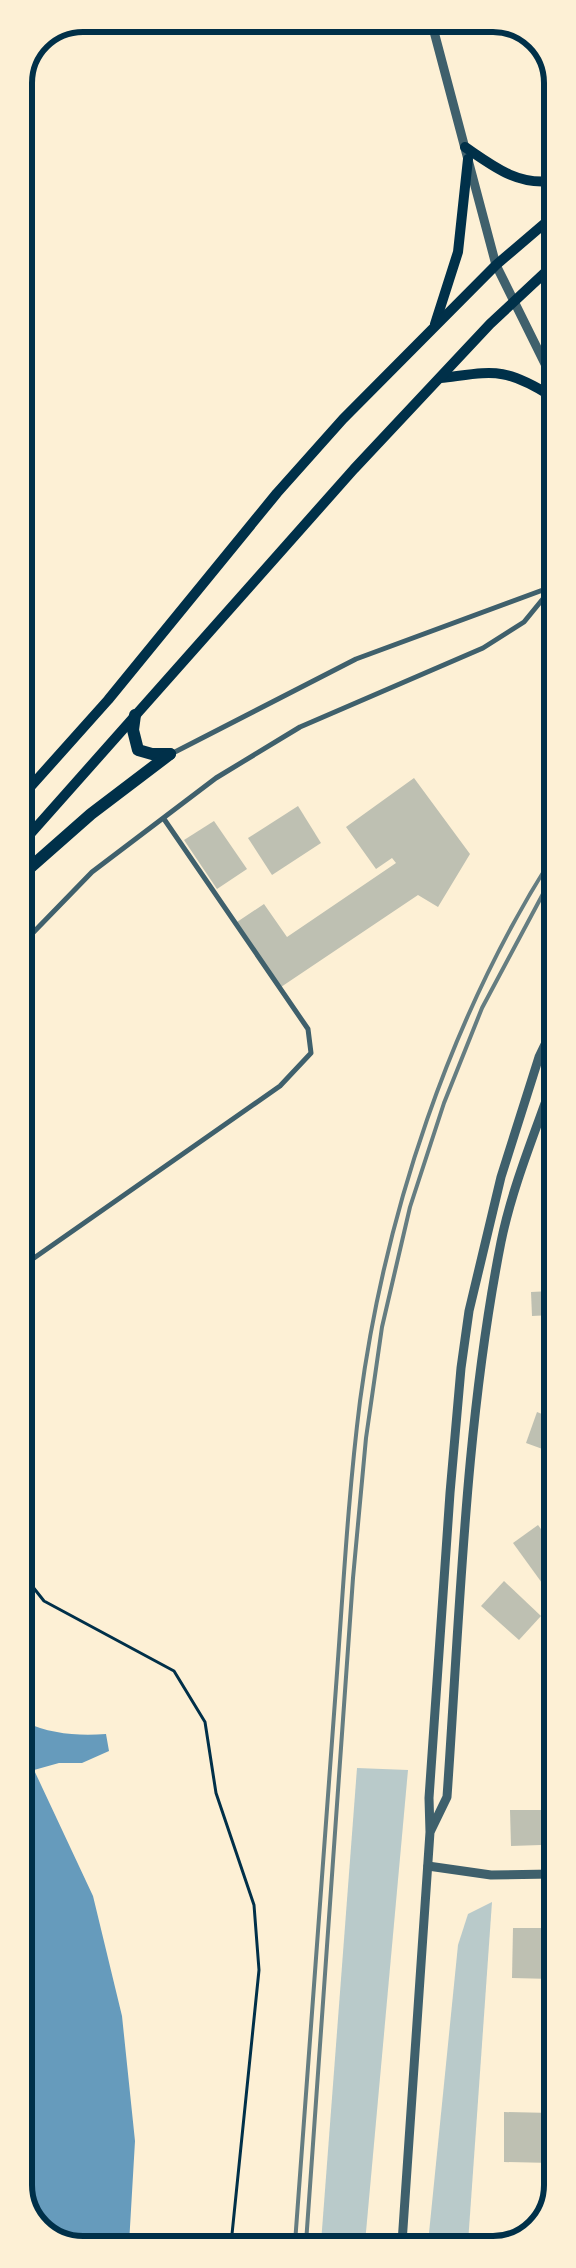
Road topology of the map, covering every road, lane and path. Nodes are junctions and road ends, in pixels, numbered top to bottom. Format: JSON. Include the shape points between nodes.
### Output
{"nodes":[{"id":1,"x":434,"y":33,"type":"edge"},
{"id":2,"x":466,"y":147,"type":"junction"},
{"id":3,"x":468,"y":159,"type":"junction"},
{"id":4,"x":544,"y":181,"type":"edge"},
{"id":5,"x":544,"y":224,"type":"edge"},
{"id":6,"x":496,"y":265,"type":"junction"},
{"id":7,"x":544,"y":274,"type":"edge"},
{"id":8,"x":515,"y":302,"type":"junction"},
{"id":9,"x":434,"y":327,"type":"junction"},
{"id":10,"x":544,"y":362,"type":"edge"},
{"id":11,"x":440,"y":378,"type":"junction"},
{"id":12,"x":544,"y":392,"type":"edge"},
{"id":13,"x":544,"y":591,"type":"edge"},
{"id":14,"x":544,"y":597,"type":"edge"},
{"id":15,"x":134,"y":715,"type":"junction"},
{"id":16,"x":170,"y":754,"type":"junction"},
{"id":17,"x":32,"y":785,"type":"edge"},
{"id":18,"x":164,"y":819,"type":"junction"},
{"id":19,"x":32,"y":832,"type":"edge"},
{"id":20,"x":32,"y":867,"type":"edge"},
{"id":21,"x":32,"y":934,"type":"edge"},
{"id":22,"x":544,"y":1047,"type":"edge"},
{"id":23,"x":544,"y":1107,"type":"edge"},
{"id":24,"x":32,"y":1259,"type":"edge"},
{"id":25,"x":32,"y":1587,"type":"edge"},
{"id":26,"x":430,"y":1832,"type":"junction"},
{"id":27,"x":428,"y":1866,"type":"junction"},
{"id":28,"x":544,"y":1874,"type":"edge"},
{"id":29,"x":232,"y":2235,"type":"edge"},
{"id":30,"x":402,"y":2236,"type":"edge"}],
"edges":[{"from":1,"to":2,"type":"street"},
{"from":2,"to":3,"type":"street"},
{"from":2,"to":4,"type":"main road","via":[[503,173],[521,180]]},
{"from":3,"to":6,"type":"street"},
{"from":3,"to":9,"type":"main road","via":[[458,252]]},
{"from":5,"to":6,"type":"main road"},
{"from":6,"to":8,"type":"street"},
{"from":6,"to":9,"type":"main road"},
{"from":7,"to":8,"type":"main road"},
{"from":8,"to":10,"type":"street"},
{"from":8,"to":11,"type":"main road"},
{"from":9,"to":17,"type":"main road","via":[[277,493],[108,700]]},
{"from":11,"to":12,"type":"main road","via":[[492,372],[523,379]]},
{"from":11,"to":15,"type":"main road"},
{"from":13,"to":16,"type":"street","via":[[356,659]]},
{"from":14,"to":18,"type":"street","via":[[524,622],[483,648],[300,727],[216,778]]},
{"from":15,"to":16,"type":"main road","via":[[133,730],[138,750]]},
{"from":15,"to":19,"type":"main road"},
{"from":16,"to":20,"type":"main road","via":[[91,814]]},
{"from":18,"to":21,"type":"street","via":[[92,872]]},
{"from":18,"to":24,"type":"street","via":[[308,1029],[312,1053],[280,1086]]},
{"from":22,"to":26,"type":"street","via":[[501,1177],[469,1311],[449,1503],[429,1798]]},
{"from":23,"to":26,"type":"street","via":[[517,1186],[500,1250],[479,1383],[447,1797]]},
{"from":25,"to":29,"type":"path","via":[[44,1601],[174,1671],[205,1722],[216,1793],[254,1905],[260,1970]]},
{"from":26,"to":27,"type":"street"},
{"from":27,"to":28,"type":"street","via":[[491,1874]]},
{"from":27,"to":30,"type":"street"}]}
